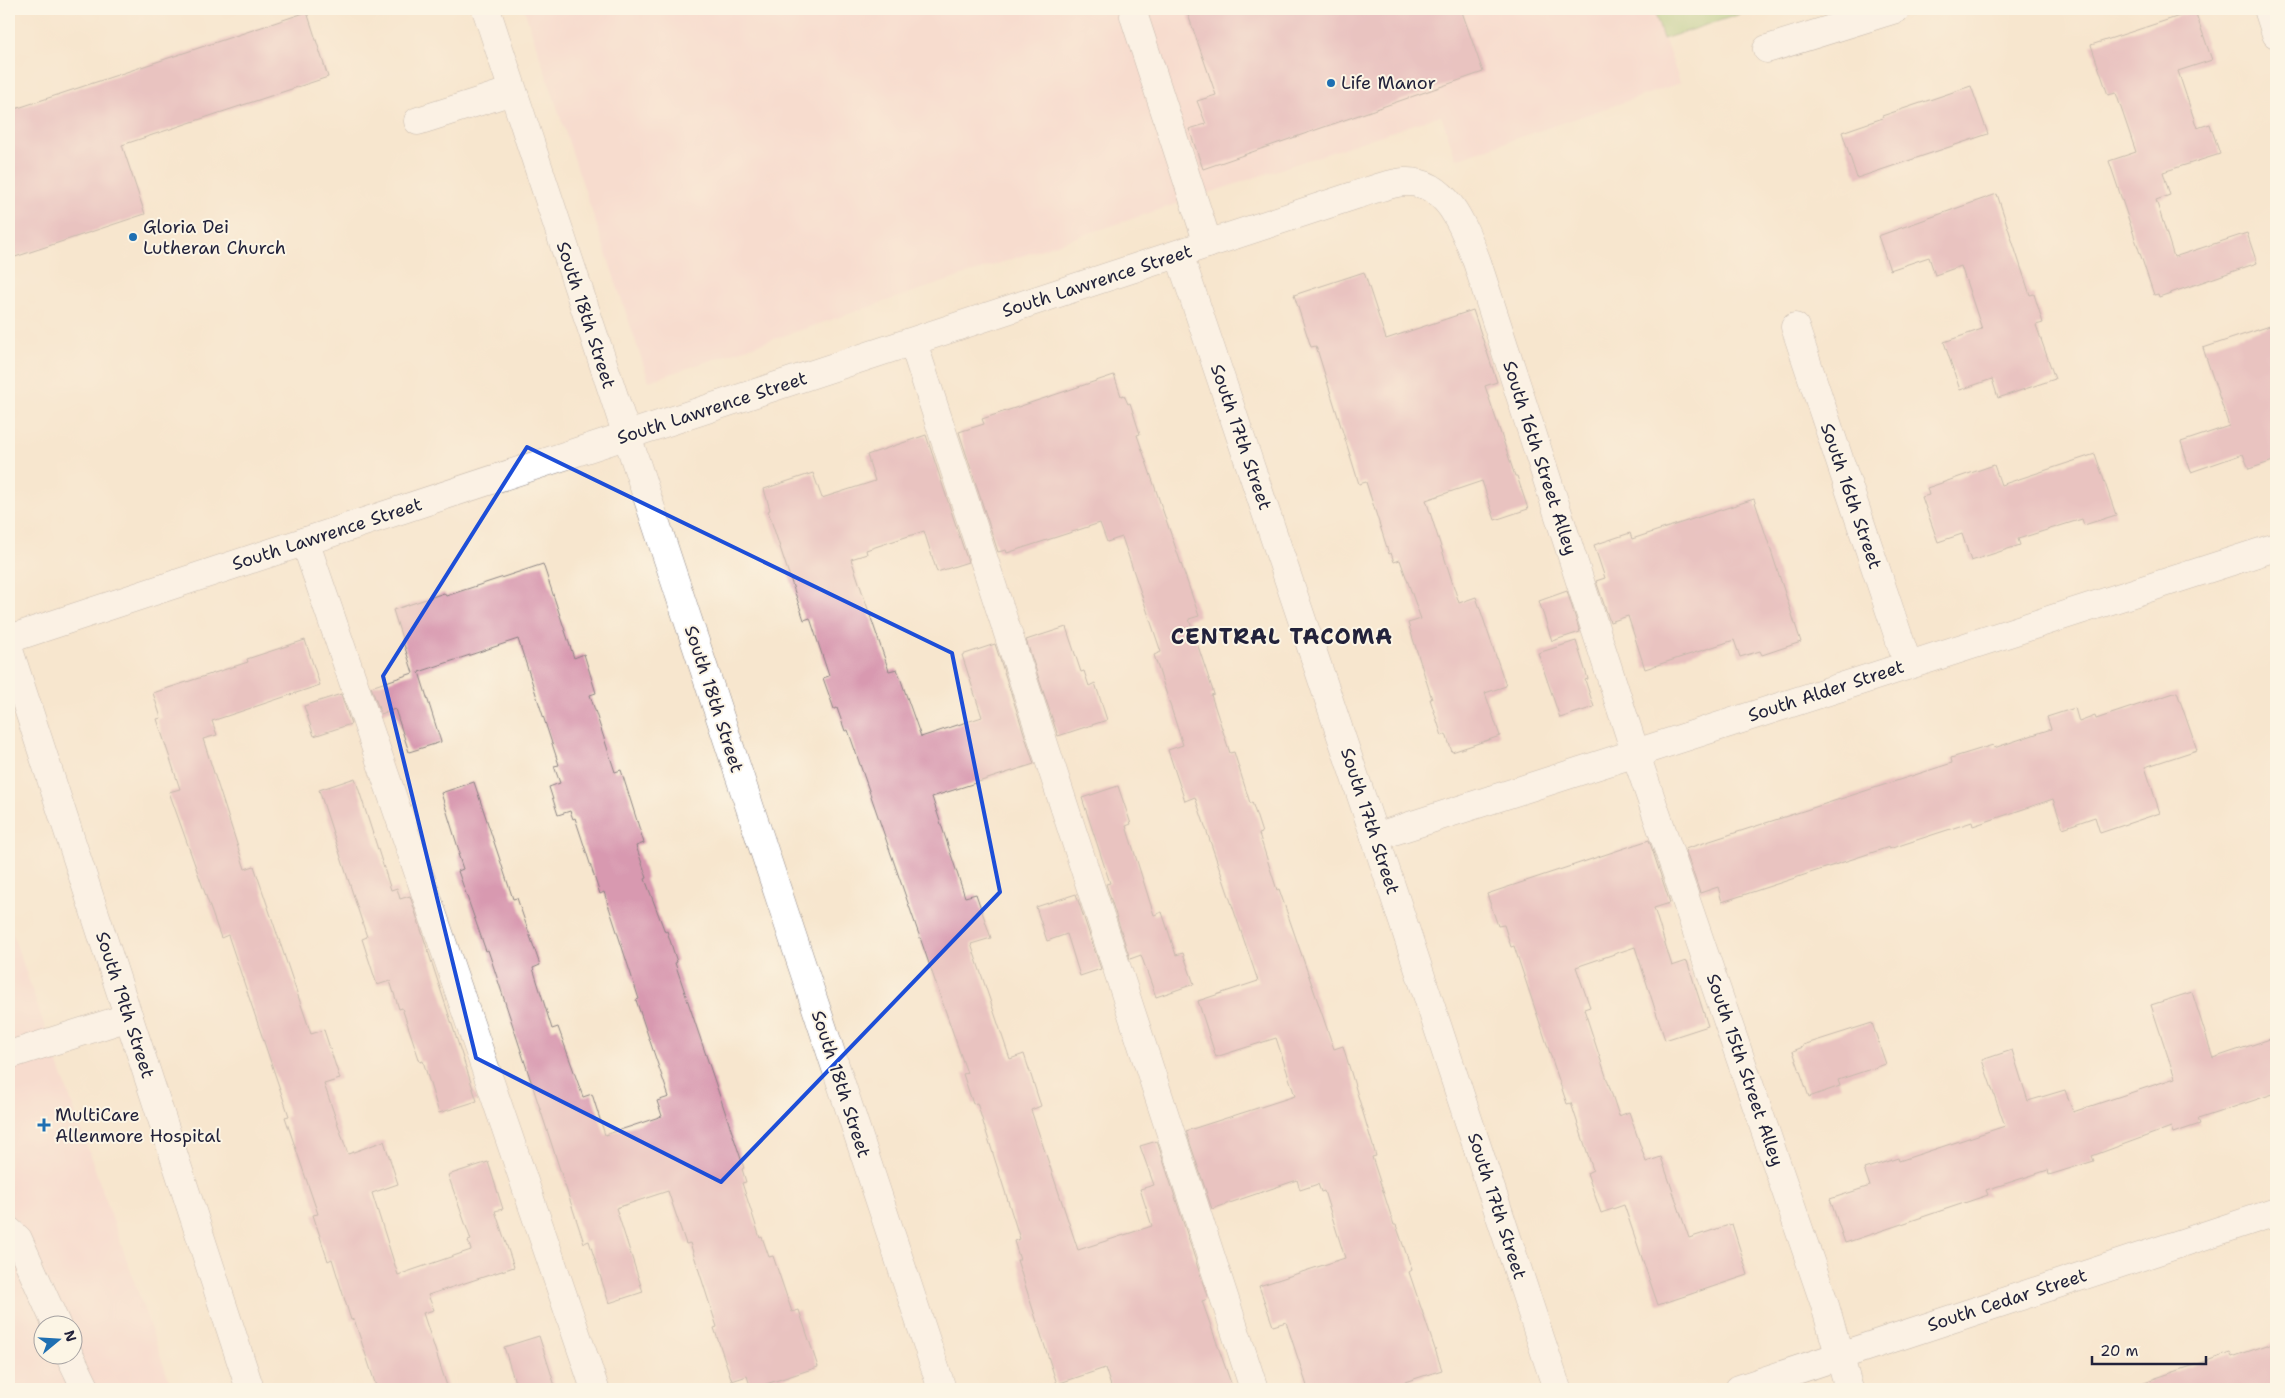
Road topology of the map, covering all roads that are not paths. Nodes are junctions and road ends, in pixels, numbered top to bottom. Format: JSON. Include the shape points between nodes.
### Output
{"nodes":[{"id":1,"x":486,"y":9,"type":"edge"},
{"id":2,"x":1135,"y":9,"type":"edge"},
{"id":3,"x":1896,"y":9,"type":"edge"},
{"id":4,"x":2268,"y":9,"type":"edge"},
{"id":5,"x":2276,"y":34,"type":"edge"},
{"id":6,"x":1767,"y":49,"type":"dead end"},
{"id":7,"x":512,"y":91,"type":"junction"},
{"id":8,"x":418,"y":121,"type":"dead end"},
{"id":9,"x":1417,"y":183,"type":"joint"},
{"id":10,"x":1208,"y":244,"type":"junction"},
{"id":11,"x":1179,"y":254,"type":"junction"},
{"id":12,"x":1795,"y":327,"type":"dead end"},
{"id":13,"x":913,"y":342,"type":"junction"},
{"id":14,"x":626,"y":436,"type":"junction"},
{"id":15,"x":306,"y":541,"type":"junction"},
{"id":16,"x":2276,"y":547,"type":"edge"},
{"id":17,"x":9,"y":639,"type":"edge"},
{"id":18,"x":9,"y":650,"type":"edge"},
{"id":19,"x":1908,"y":665,"type":"junction"},
{"id":20,"x":1635,"y":752,"type":"junction"},
{"id":21,"x":1375,"y":837,"type":"junction"},
{"id":22,"x":129,"y":1017,"type":"junction"},
{"id":23,"x":9,"y":1055,"type":"edge"},
{"id":24,"x":2276,"y":1212,"type":"edge"},
{"id":25,"x":9,"y":1231,"type":"edge"},
{"id":26,"x":53,"y":1316,"type":"edge"},
{"id":27,"x":1838,"y":1356,"type":"junction"},
{"id":28,"x":75,"y":1366,"type":"edge"},
{"id":29,"x":86,"y":1389,"type":"edge"},
{"id":30,"x":250,"y":1389,"type":"edge"},
{"id":31,"x":595,"y":1389,"type":"edge"},
{"id":32,"x":942,"y":1389,"type":"edge"},
{"id":33,"x":1254,"y":1389,"type":"edge"},
{"id":34,"x":1557,"y":1389,"type":"edge"},
{"id":35,"x":1739,"y":1389,"type":"edge"},
{"id":36,"x":1849,"y":1389,"type":"edge"}],
"edges":[{"from":1,"to":7,"type":"street","name":"South 18th Street"},
{"from":2,"to":10,"type":"street","via":[[1134,16]]},
{"from":3,"to":6,"type":"street"},
{"from":4,"to":5,"type":"street"},
{"from":7,"to":8,"type":"street"},
{"from":7,"to":14,"type":"street","name":"South 18th Street"},
{"from":9,"to":10,"type":"street","name":"South Lawrence Street","via":[[1405,182],[1356,195]]},
{"from":9,"to":20,"type":"street","name":"South 16th Street Alley","via":[[1437,190],[1467,236]]},
{"from":10,"to":11,"type":"street","name":"South Lawrence Street"},
{"from":11,"to":13,"type":"street","name":"South Lawrence Street"},
{"from":11,"to":21,"type":"street","name":"South 17th Street"},
{"from":12,"to":19,"type":"street","name":"South 16th Street"},
{"from":13,"to":14,"type":"street","name":"South Lawrence Street"},
{"from":13,"to":33,"type":"street"},
{"from":14,"to":15,"type":"street","name":"South Lawrence Street"},
{"from":14,"to":32,"type":"street","name":"South 18th Street"},
{"from":15,"to":17,"type":"street","name":"South Lawrence Street"},
{"from":15,"to":31,"type":"street"},
{"from":16,"to":19,"type":"street","name":"South Alder Street"},
{"from":18,"to":22,"type":"street","name":"South 19th Street"},
{"from":19,"to":20,"type":"street","name":"South Alder Street"},
{"from":20,"to":21,"type":"street","name":"South Alder Street"},
{"from":20,"to":27,"type":"street","name":"South 15th Street Alley","via":[[1818,1284]]},
{"from":21,"to":34,"type":"street","name":"South 17th Street"},
{"from":22,"to":23,"type":"street"},
{"from":22,"to":30,"type":"street","name":"South 19th Street"},
{"from":24,"to":27,"type":"street","name":"South Cedar Street"},
{"from":25,"to":26,"type":"street","via":[[18,1239]]},
{"from":27,"to":35,"type":"street","name":"South Cedar Street"},
{"from":27,"to":36,"type":"street","name":"South 15th Street Alley"},
{"from":28,"to":29,"type":"street"}]}
